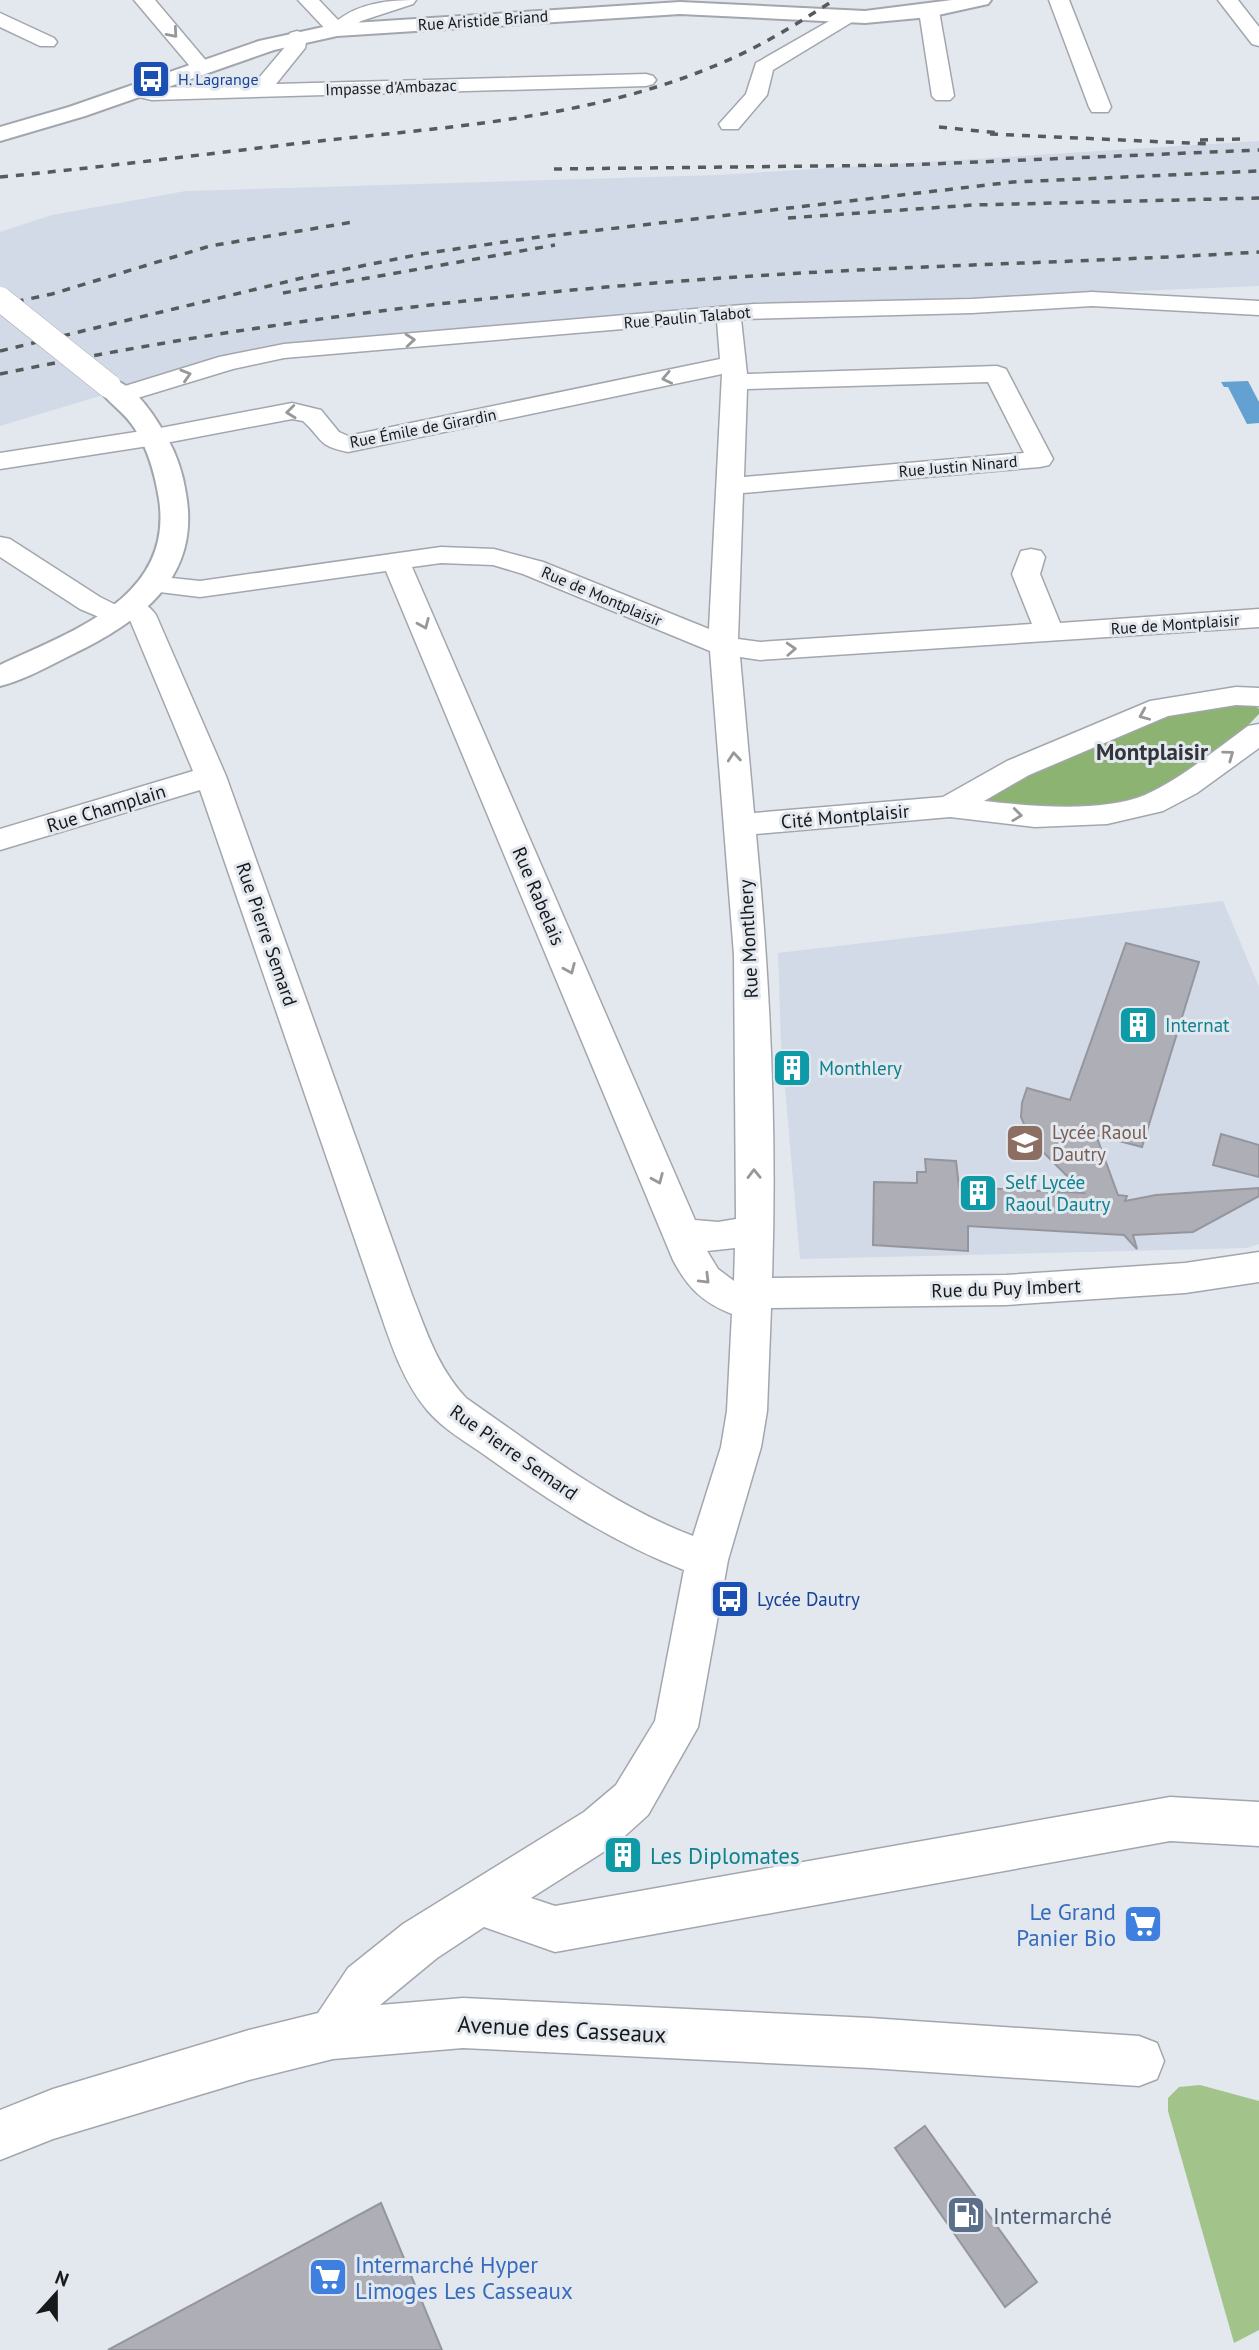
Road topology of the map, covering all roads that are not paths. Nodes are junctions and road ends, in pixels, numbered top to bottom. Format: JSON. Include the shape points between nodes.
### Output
{"nodes":[{"id":1,"x":144,"y":0,"type":"edge"},
{"id":2,"x":308,"y":0,"type":"edge"},
{"id":3,"x":406,"y":0,"type":"edge"},
{"id":4,"x":981,"y":0,"type":"edge"},
{"id":5,"x":1059,"y":0,"type":"edge"},
{"id":6,"x":1228,"y":0,"type":"edge"},
{"id":7,"x":669,"y":4,"type":"edge"},
{"id":8,"x":929,"y":11,"type":"junction"},
{"id":9,"x":845,"y":18,"type":"junction"},
{"id":10,"x":0,"y":19,"type":"edge"},
{"id":11,"x":337,"y":30,"type":"junction"},
{"id":12,"x":297,"y":37,"type":"junction"},
{"id":13,"x":1259,"y":40,"type":"edge"},
{"id":14,"x":47,"y":42,"type":"dead end"},
{"id":15,"x":201,"y":66,"type":"junction"},
{"id":16,"x":646,"y":80,"type":"dead end"},
{"id":17,"x":136,"y":91,"type":"junction"},
{"id":18,"x":259,"y":91,"type":"junction"},
{"id":19,"x":943,"y":96,"type":"dead end"},
{"id":20,"x":1100,"y":107,"type":"dead end"},
{"id":21,"x":730,"y":124,"type":"dead end"},
{"id":22,"x":0,"y":134,"type":"edge"},
{"id":23,"x":0,"y":299,"type":"edge"},
{"id":24,"x":1259,"y":308,"type":"edge"},
{"id":25,"x":732,"y":314,"type":"junction"},
{"id":26,"x":735,"y":373,"type":"junction"},
{"id":27,"x":115,"y":391,"type":"junction"},
{"id":28,"x":155,"y":437,"type":"junction"},
{"id":29,"x":2,"y":452,"type":"edge"},
{"id":30,"x":731,"y":486,"type":"junction"},
{"id":31,"x":0,"y":545,"type":"edge"},
{"id":32,"x":1031,"y":557,"type":"dead end"},
{"id":33,"x":396,"y":562,"type":"junction"},
{"id":34,"x":153,"y":584,"type":"junction"},
{"id":35,"x":123,"y":611,"type":"junction"},
{"id":36,"x":1259,"y":618,"type":"edge"},
{"id":37,"x":1049,"y":632,"type":"junction"},
{"id":38,"x":723,"y":646,"type":"junction"},
{"id":39,"x":0,"y":677,"type":"edge"},
{"id":40,"x":1259,"y":697,"type":"edge"},
{"id":41,"x":1259,"y":733,"type":"edge"},
{"id":42,"x":211,"y":776,"type":"junction"},
{"id":43,"x":950,"y":807,"type":"junction"},
{"id":44,"x":740,"y":825,"type":"junction"},
{"id":45,"x":0,"y":840,"type":"edge"},
{"id":46,"x":755,"y":1227,"type":"junction"},
{"id":47,"x":681,"y":1231,"type":"junction"},
{"id":48,"x":1259,"y":1267,"type":"edge"},
{"id":49,"x":752,"y":1299,"type":"junction"},
{"id":50,"x":708,"y":1560,"type":"junction"},
{"id":51,"x":1259,"y":1824,"type":"edge"},
{"id":52,"x":483,"y":1904,"type":"junction"},
{"id":53,"x":333,"y":2034,"type":"junction"},
{"id":54,"x":1139,"y":2061,"type":"dead end"},
{"id":55,"x":0,"y":2135,"type":"edge"}],
"edges":[{"from":1,"to":15,"type":"street","one_way":true},
{"from":2,"to":11,"type":"street"},
{"from":3,"to":11,"type":"street","via":[[354,17]]},
{"from":4,"to":8,"type":"street","name":"Rue Aristide Briand"},
{"from":5,"to":20,"type":"street"},
{"from":6,"to":13,"type":"street"},
{"from":7,"to":9,"type":"street","name":"Rue Aristide Briand"},
{"from":7,"to":11,"type":"street","name":"Rue Aristide Briand"},
{"from":8,"to":9,"type":"street","name":"Rue Aristide Briand"},
{"from":8,"to":19,"type":"street"},
{"from":9,"to":21,"type":"street","via":[[763,67],[756,95]]},
{"from":10,"to":14,"type":"street"},
{"from":11,"to":12,"type":"street","name":"Rue Aristide Briand"},
{"from":12,"to":15,"type":"street","name":"Rue Aristide Briand"},
{"from":12,"to":18,"type":"street","via":[[295,48]]},
{"from":15,"to":17,"type":"street","name":"Rue Aristide Briand"},
{"from":16,"to":18,"type":"street","name":"Impasse d'Ambazac"},
{"from":17,"to":18,"type":"street","name":"Impasse d'Ambazac"},
{"from":17,"to":22,"type":"street","name":"Rue Aristide Briand"},
{"from":23,"to":27,"type":"street","bridge":true},
{"from":24,"to":25,"type":"street","name":"Rue Paulin Talabot","via":[[1092,299]]},
{"from":25,"to":26,"type":"street","name":"Rue Montlhery"},
{"from":27,"to":25,"type":"street","name":"Rue Paulin Talabot","one_way":true,"via":[[284,351]]},
{"from":26,"to":28,"type":"street","name":"Rue Émile de Girardin","one_way":true,"via":[[348,444],[327,437],[317,417],[302,411]]},
{"from":26,"to":30,"type":"street","name":"Rue Montlhery"},
{"from":26,"to":30,"type":"street","name":"Rue Justin Ninard","via":[[996,374],[1040,459]]},
{"from":27,"to":28,"type":"street","via":[[142,416]]},
{"from":28,"to":29,"type":"street","name":"Rue Émile de Girardin"},
{"from":28,"to":34,"type":"street","via":[[166,463],[175,529],[169,554]]},
{"from":30,"to":38,"type":"street","name":"Rue Montlhery"},
{"from":31,"to":35,"type":"street","via":[[90,603]]},
{"from":32,"to":37,"type":"street","via":[[1026,574]]},
{"from":33,"to":34,"type":"street","name":"Rue de Montplaisir","via":[[200,589]]},
{"from":33,"to":38,"type":"street","name":"Rue de Montplaisir","via":[[441,555],[494,557],[533,568]]},
{"from":33,"to":47,"type":"street","name":"Rue Rabelais","one_way":true},
{"from":34,"to":35,"type":"street"},
{"from":35,"to":39,"type":"street","via":[[92,633]]},
{"from":35,"to":42,"type":"street","name":"Rue Pierre Semard","via":[[142,615]]},
{"from":36,"to":37,"type":"street","name":"Rue de Montplaisir"},
{"from":38,"to":37,"type":"street","name":"Rue de Montplaisir","one_way":true,"via":[[760,651]]},
{"from":44,"to":38,"type":"street","name":"Rue Montlhery","one_way":true},
{"from":40,"to":43,"type":"street","name":"Cité Montplaisir","one_way":true,"via":[[1236,695],[1161,708],[1018,768]]},
{"from":43,"to":41,"type":"street","name":"Cité Montplaisir","one_way":true,"via":[[1035,817],[1107,814],[1153,804]]},
{"from":42,"to":45,"type":"street","name":"Rue Champlain"},
{"from":42,"to":50,"type":"street","name":"Rue Pierre Semard","via":[[393,1295],[436,1396],[588,1503],[674,1549]]},
{"from":43,"to":44,"type":"street","name":"Cité Montplaisir"},
{"from":46,"to":44,"type":"street","name":"Rue Montlhery","one_way":true,"via":[[751,956]]},
{"from":46,"to":47,"type":"street","via":[[721,1238]]},
{"from":46,"to":49,"type":"street","name":"Rue Montlhery"},
{"from":47,"to":49,"type":"street","name":"Rue Rabelais","one_way":true,"via":[[691,1263],[703,1280],[725,1296]]},
{"from":48,"to":49,"type":"street","name":"Rue du Puy Imbert","via":[[1185,1278],[1006,1290],[791,1294]]},
{"from":49,"to":50,"type":"street","name":"Rue Montlhery","via":[[741,1447]]},
{"from":50,"to":52,"type":"street","via":[[676,1727],[632,1800],[600,1828]]},
{"from":51,"to":52,"type":"street","via":[[1170,1819],[555,1929]]},
{"from":52,"to":53,"type":"street","via":[[420,1941],[365,1985]]},
{"from":53,"to":54,"type":"street","name":"Avenue des Casseaux","via":[[463,2023]]},
{"from":53,"to":55,"type":"street","name":"Avenue des Casseaux","via":[[53,2114]]}]}
